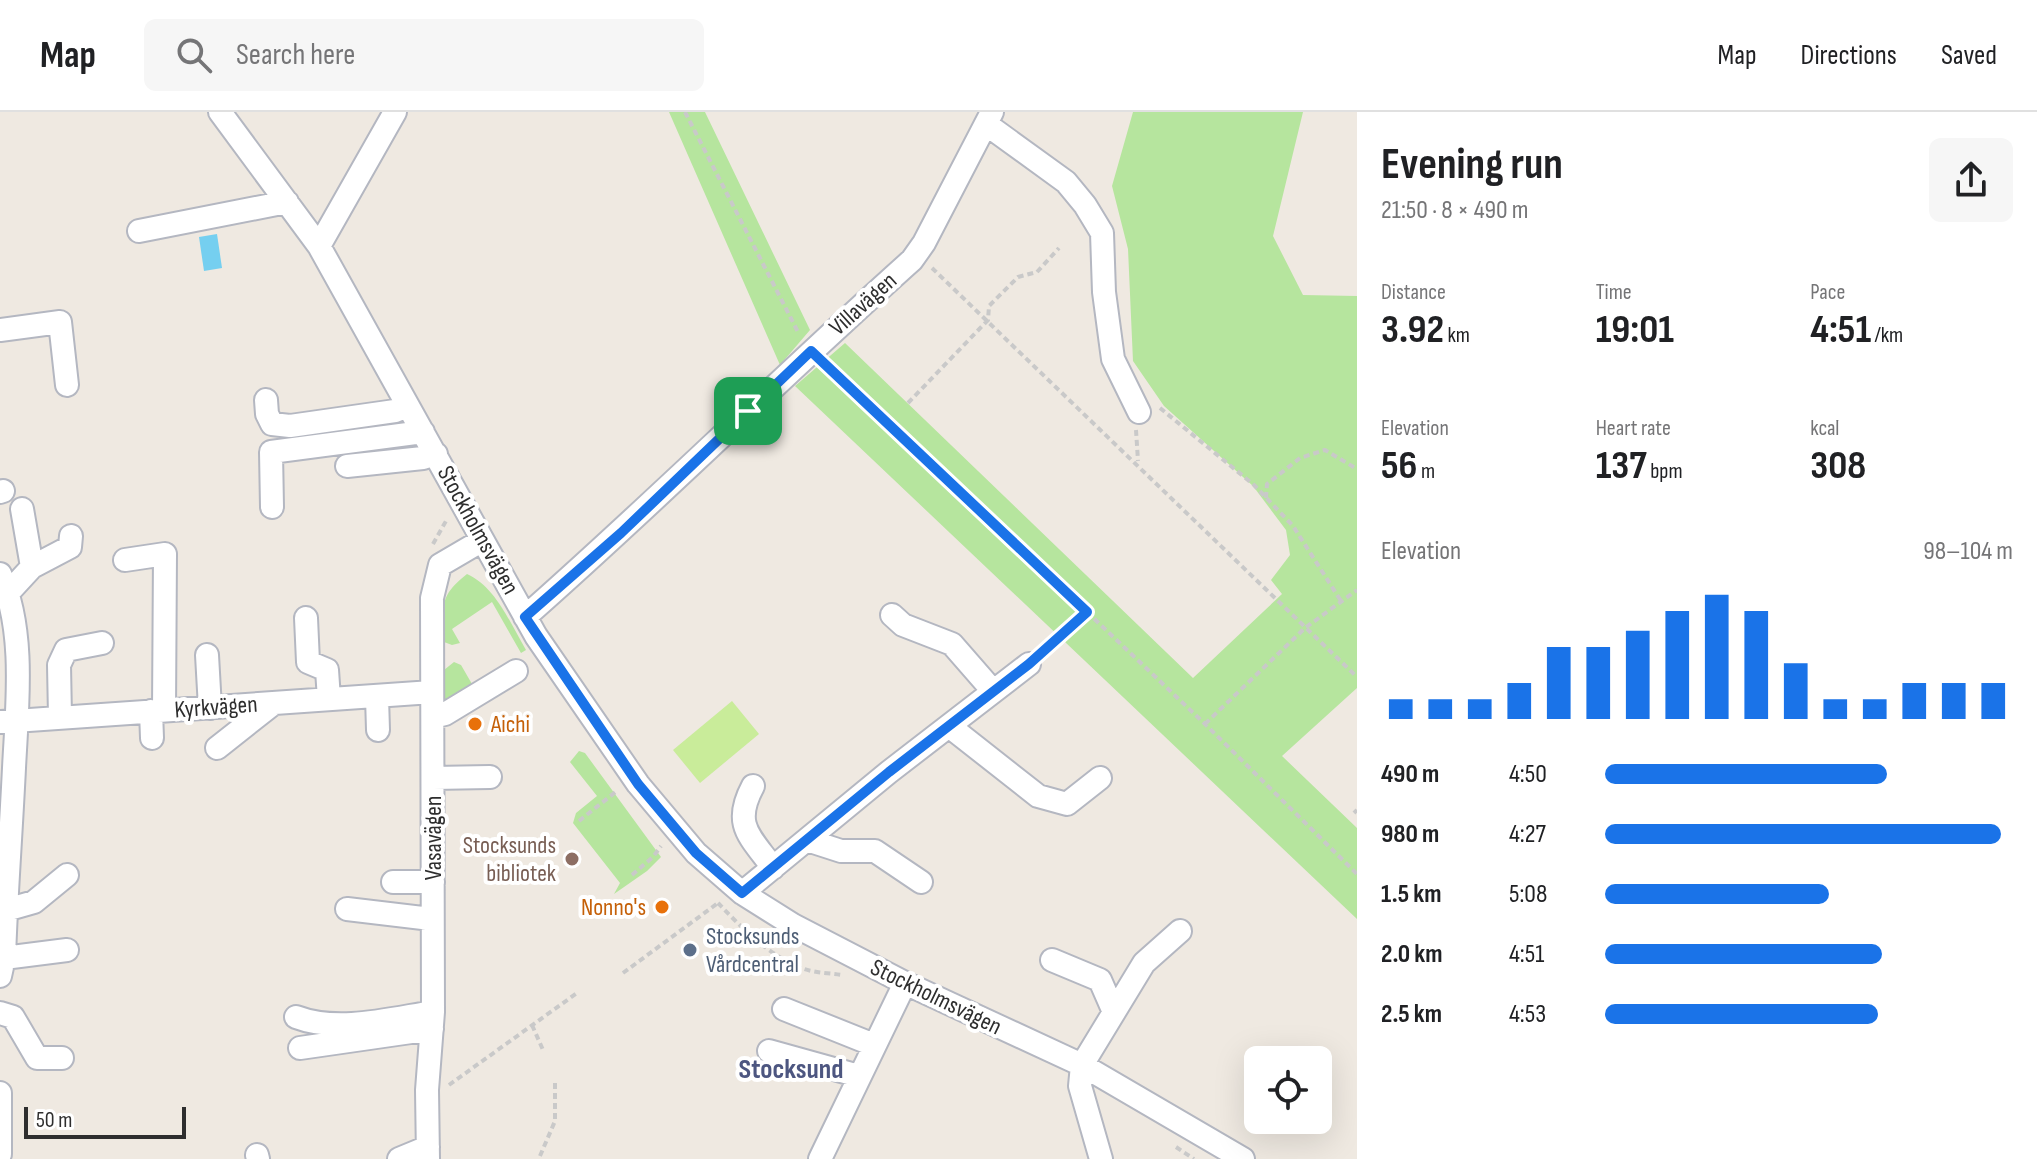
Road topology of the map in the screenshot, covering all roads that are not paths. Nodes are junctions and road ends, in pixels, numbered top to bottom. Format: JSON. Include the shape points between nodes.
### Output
{"nodes":[{"id":1,"x":220,"y":112,"type":"edge"},
{"id":2,"x":395,"y":112,"type":"edge"},
{"id":3,"x":989,"y":118,"type":"edge"},
{"id":4,"x":287,"y":202,"type":"junction"},
{"id":5,"x":139,"y":231,"type":"dead end"},
{"id":6,"x":319,"y":246,"type":"junction"},
{"id":7,"x":0,"y":330,"type":"edge"},
{"id":8,"x":67,"y":385,"type":"dead end"},
{"id":9,"x":266,"y":400,"type":"dead end"},
{"id":10,"x":407,"y":406,"type":"junction"},
{"id":11,"x":1139,"y":412,"type":"road end"},
{"id":12,"x":423,"y":432,"type":"junction"},
{"id":13,"x":436,"y":454,"type":"junction"},
{"id":14,"x":347,"y":466,"type":"dead end"},
{"id":15,"x":272,"y":507,"type":"dead end"},
{"id":16,"x":22,"y":509,"type":"dead end"},
{"id":17,"x":71,"y":536,"type":"dead end"},
{"id":18,"x":481,"y":541,"type":"junction"},
{"id":19,"x":125,"y":560,"type":"dead end"},
{"id":20,"x":32,"y":567,"type":"junction"},
{"id":21,"x":2,"y":585,"type":"edge"},
{"id":22,"x":892,"y":615,"type":"dead end"},
{"id":23,"x":525,"y":617,"type":"junction"},
{"id":24,"x":306,"y":618,"type":"dead end"},
{"id":25,"x":102,"y":643,"type":"dead end"},
{"id":26,"x":207,"y":655,"type":"dead end"},
{"id":27,"x":1029,"y":664,"type":"road end"},
{"id":28,"x":516,"y":671,"type":"dead end"},
{"id":29,"x":993,"y":691,"type":"junction"},
{"id":30,"x":432,"y":692,"type":"junction"},
{"id":31,"x":377,"y":697,"type":"junction"},
{"id":32,"x":329,"y":699,"type":"junction"},
{"id":33,"x":274,"y":703,"type":"junction"},
{"id":34,"x":210,"y":708,"type":"junction"},
{"id":35,"x":158,"y":711,"type":"junction"},
{"id":36,"x":60,"y":717,"type":"junction"},
{"id":37,"x":433,"y":717,"type":"junction"},
{"id":38,"x":8,"y":721,"type":"edge"},
{"id":39,"x":949,"y":726,"type":"junction"},
{"id":40,"x":378,"y":730,"type":"dead end"},
{"id":41,"x":152,"y":738,"type":"dead end"},
{"id":42,"x":217,"y":748,"type":"dead end"},
{"id":43,"x":490,"y":777,"type":"dead end"},
{"id":44,"x":433,"y":778,"type":"junction"},
{"id":45,"x":1100,"y":778,"type":"dead end"},
{"id":46,"x":753,"y":786,"type":"dead end"},
{"id":47,"x":807,"y":840,"type":"junction"},
{"id":48,"x":773,"y":868,"type":"junction"},
{"id":49,"x":67,"y":875,"type":"dead end"},
{"id":50,"x":393,"y":882,"type":"dead end"},
{"id":51,"x":433,"y":882,"type":"junction"},
{"id":52,"x":921,"y":882,"type":"dead end"},
{"id":53,"x":742,"y":893,"type":"junction"},
{"id":54,"x":347,"y":909,"type":"dead end"},
{"id":55,"x":431,"y":919,"type":"junction"},
{"id":56,"x":4,"y":924,"type":"edge"},
{"id":57,"x":1180,"y":931,"type":"dead end"},
{"id":58,"x":67,"y":950,"type":"dead end"},
{"id":59,"x":1052,"y":960,"type":"dead end"},
{"id":60,"x":2,"y":967,"type":"edge"},
{"id":61,"x":905,"y":983,"type":"junction"},
{"id":62,"x":784,"y":1009,"type":"dead end"},
{"id":63,"x":1114,"y":1012,"type":"junction"},
{"id":64,"x":0,"y":1013,"type":"edge"},
{"id":65,"x":296,"y":1017,"type":"dead end"},
{"id":66,"x":432,"y":1021,"type":"junction"},
{"id":67,"x":874,"y":1045,"type":"junction"},
{"id":68,"x":300,"y":1048,"type":"dead end"},
{"id":69,"x":769,"y":1051,"type":"dead end"},
{"id":70,"x":62,"y":1058,"type":"dead end"},
{"id":71,"x":1082,"y":1065,"type":"junction"},
{"id":72,"x":858,"y":1079,"type":"junction"},
{"id":73,"x":0,"y":1093,"type":"edge"},
{"id":74,"x":0,"y":1106,"type":"edge"},
{"id":75,"x":428,"y":1153,"type":"edge"},
{"id":76,"x":0,"y":1154,"type":"edge"},
{"id":77,"x":399,"y":1159,"type":"edge"},
{"id":78,"x":820,"y":1159,"type":"edge"},
{"id":79,"x":1101,"y":1159,"type":"edge"},
{"id":80,"x":1243,"y":1159,"type":"edge"}],
"edges":[{"from":1,"to":4,"type":"street","name":"Stockholmsvägen"},
{"from":2,"to":6,"type":"street"},
{"from":3,"to":11,"type":"street","name":"Villavägen","via":[[1066,182],[1102,233],[1113,359]]},
{"from":3,"to":23,"type":"street","name":"Villavägen","via":[[912,260]]},
{"from":4,"to":5,"type":"street"},
{"from":4,"to":6,"type":"street","name":"Stockholmsvägen"},
{"from":6,"to":10,"type":"street","name":"Stockholmsvägen"},
{"from":7,"to":8,"type":"street","via":[[60,322]]},
{"from":9,"to":10,"type":"street","via":[[272,424],[290,426]]},
{"from":10,"to":12,"type":"street","name":"Stockholmsvägen"},
{"from":12,"to":13,"type":"street","name":"Stockholmsvägen"},
{"from":12,"to":15,"type":"street","via":[[271,452]]},
{"from":13,"to":14,"type":"street"},
{"from":13,"to":18,"type":"street","name":"Stockholmsvägen"},
{"from":16,"to":20,"type":"street"},
{"from":17,"to":20,"type":"street","via":[[70,547]]},
{"from":18,"to":23,"type":"street","name":"Stockholmsvägen"},
{"from":18,"to":30,"type":"street","name":"Vasavägen","via":[[440,565],[432,598]]},
{"from":19,"to":35,"type":"street","via":[[165,554]]},
{"from":20,"to":21,"type":"street"},
{"from":21,"to":38,"type":"street","via":[[15,628]]},
{"from":22,"to":29,"type":"street","via":[[903,625],[952,644]]},
{"from":23,"to":53,"type":"street","name":"Stockholmsvägen","via":[[638,784],[696,853]]},
{"from":24,"to":32,"type":"street","via":[[308,662],[327,670]]},
{"from":25,"to":36,"type":"street","via":[[66,650],[59,665]]},
{"from":26,"to":34,"type":"street"},
{"from":27,"to":29,"type":"street"},
{"from":28,"to":37,"type":"street"},
{"from":29,"to":39,"type":"street"},
{"from":30,"to":31,"type":"street","name":"Kyrkvägen"},
{"from":30,"to":37,"type":"street","name":"Vasavägen"},
{"from":31,"to":32,"type":"street","name":"Kyrkvägen"},
{"from":31,"to":40,"type":"street"},
{"from":32,"to":33,"type":"street","name":"Kyrkvägen"},
{"from":33,"to":34,"type":"street","name":"Kyrkvägen"},
{"from":33,"to":42,"type":"street"},
{"from":34,"to":35,"type":"street","name":"Kyrkvägen"},
{"from":35,"to":36,"type":"street","name":"Kyrkvägen"},
{"from":35,"to":41,"type":"street"},
{"from":36,"to":38,"type":"street","name":"Kyrkvägen"},
{"from":37,"to":44,"type":"street","name":"Vasavägen"},
{"from":38,"to":56,"type":"street"},
{"from":39,"to":45,"type":"street","via":[[1038,796],[1067,804]]},
{"from":39,"to":47,"type":"street"},
{"from":43,"to":44,"type":"street"},
{"from":44,"to":51,"type":"street","name":"Vasavägen"},
{"from":46,"to":48,"type":"street","via":[[742,805],[745,828]]},
{"from":47,"to":48,"type":"street"},
{"from":47,"to":52,"type":"street","via":[[841,851],[875,851]]},
{"from":48,"to":53,"type":"street"},
{"from":49,"to":56,"type":"street"},
{"from":50,"to":51,"type":"street"},
{"from":51,"to":55,"type":"street","name":"Vasavägen"},
{"from":53,"to":61,"type":"street","name":"Stockholmsvägen"},
{"from":54,"to":55,"type":"street"},
{"from":55,"to":66,"type":"street","name":"Vasavägen"},
{"from":56,"to":60,"type":"street"},
{"from":57,"to":63,"type":"street","via":[[1144,963]]},
{"from":58,"to":60,"type":"street"},
{"from":59,"to":63,"type":"street","via":[[1100,980]]},
{"from":61,"to":67,"type":"street"},
{"from":61,"to":71,"type":"street","name":"Stockholmsvägen"},
{"from":62,"to":67,"type":"street"},
{"from":63,"to":71,"type":"street"},
{"from":64,"to":70,"type":"street","via":[[13,1017],[37,1058]]},
{"from":65,"to":66,"type":"street","via":[[330,1024]]},
{"from":66,"to":68,"type":"street"},
{"from":66,"to":75,"type":"street","name":"Vasavägen"},
{"from":67,"to":72,"type":"street"},
{"from":69,"to":72,"type":"street"},
{"from":71,"to":79,"type":"street","via":[[1080,1086]]},
{"from":71,"to":80,"type":"street","name":"Stockholmsvägen"},
{"from":72,"to":78,"type":"street"},
{"from":73,"to":74,"type":"street"},
{"from":74,"to":76,"type":"street"},
{"from":75,"to":77,"type":"street"}]}
